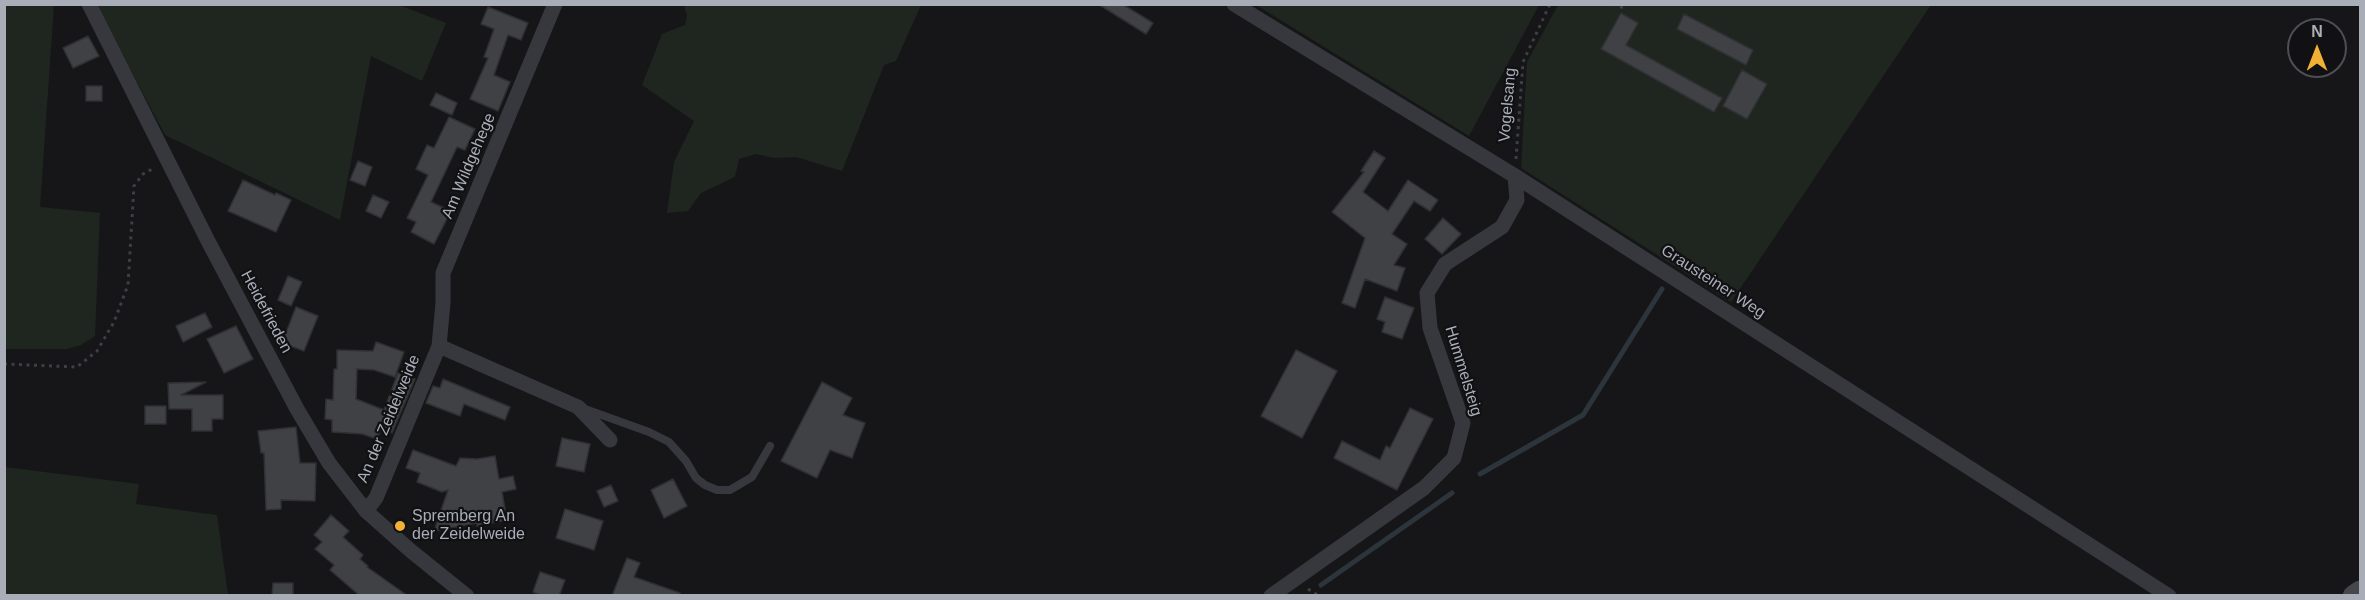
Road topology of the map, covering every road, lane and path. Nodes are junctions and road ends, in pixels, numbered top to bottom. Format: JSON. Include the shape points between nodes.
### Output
{"nodes":[{"id":1,"x":89,"y":4,"type":"edge"},
{"id":2,"x":555,"y":4,"type":"edge"},
{"id":3,"x":1234,"y":4,"type":"edge"},
{"id":4,"x":1550,"y":4,"type":"edge"},
{"id":5,"x":1613,"y":4,"type":"edge"},
{"id":6,"x":1626,"y":9,"type":"dead end"},
{"id":7,"x":169,"y":160,"type":"junction"},
{"id":8,"x":1515,"y":176,"type":"junction"},
{"id":9,"x":439,"y":346,"type":"junction"},
{"id":10,"x":4,"y":363,"type":"edge"},
{"id":11,"x":578,"y":407,"type":"junction"},
{"id":12,"x":610,"y":440,"type":"dead end"},
{"id":13,"x":770,"y":446,"type":"dead end"},
{"id":14,"x":366,"y":511,"type":"junction"},
{"id":15,"x":2361,"y":591,"type":"edge"},
{"id":16,"x":467,"y":596,"type":"edge"},
{"id":17,"x":1271,"y":596,"type":"edge"},
{"id":18,"x":2169,"y":596,"type":"edge"},
{"id":19,"x":2353,"y":596,"type":"edge"}],
"edges":[{"from":1,"to":7,"type":"street","name":"Heidefrieden"},
{"from":2,"to":9,"type":"street","name":"Am Wildgehege","via":[[443,273]]},
{"from":3,"to":8,"type":"street","name":"Grausteiner Weg"},
{"from":4,"to":8,"type":"path","name":"Vogelsang","via":[[1523,62]]},
{"from":5,"to":6,"type":"path"},
{"from":7,"to":10,"type":"path","via":[[143,174],[134,186],[128,285],[114,322],[97,351],[77,367]]},
{"from":7,"to":14,"type":"street","name":"Heidefrieden","via":[[297,409],[329,463]]},
{"from":8,"to":17,"type":"street","name":"Hummelsteig","via":[[1517,200],[1502,227],[1445,264],[1427,293],[1430,328],[1463,423],[1455,458],[1424,488]]},
{"from":8,"to":18,"type":"street","name":"Grausteiner Weg"},
{"from":9,"to":11,"type":"street","name":"An der Zeidelweide"},
{"from":9,"to":14,"type":"street","name":"An der Zeidelweide","via":[[376,498]]},
{"from":11,"to":12,"type":"street","name":"An der Zeidelweide"},
{"from":11,"to":13,"type":"lane","name":"An der Zeidelweide","via":[[669,442],[696,478],[717,490],[730,490],[752,477]]},
{"from":14,"to":16,"type":"street","name":"Heidefrieden"},
{"from":15,"to":19,"type":"main road"}]}
